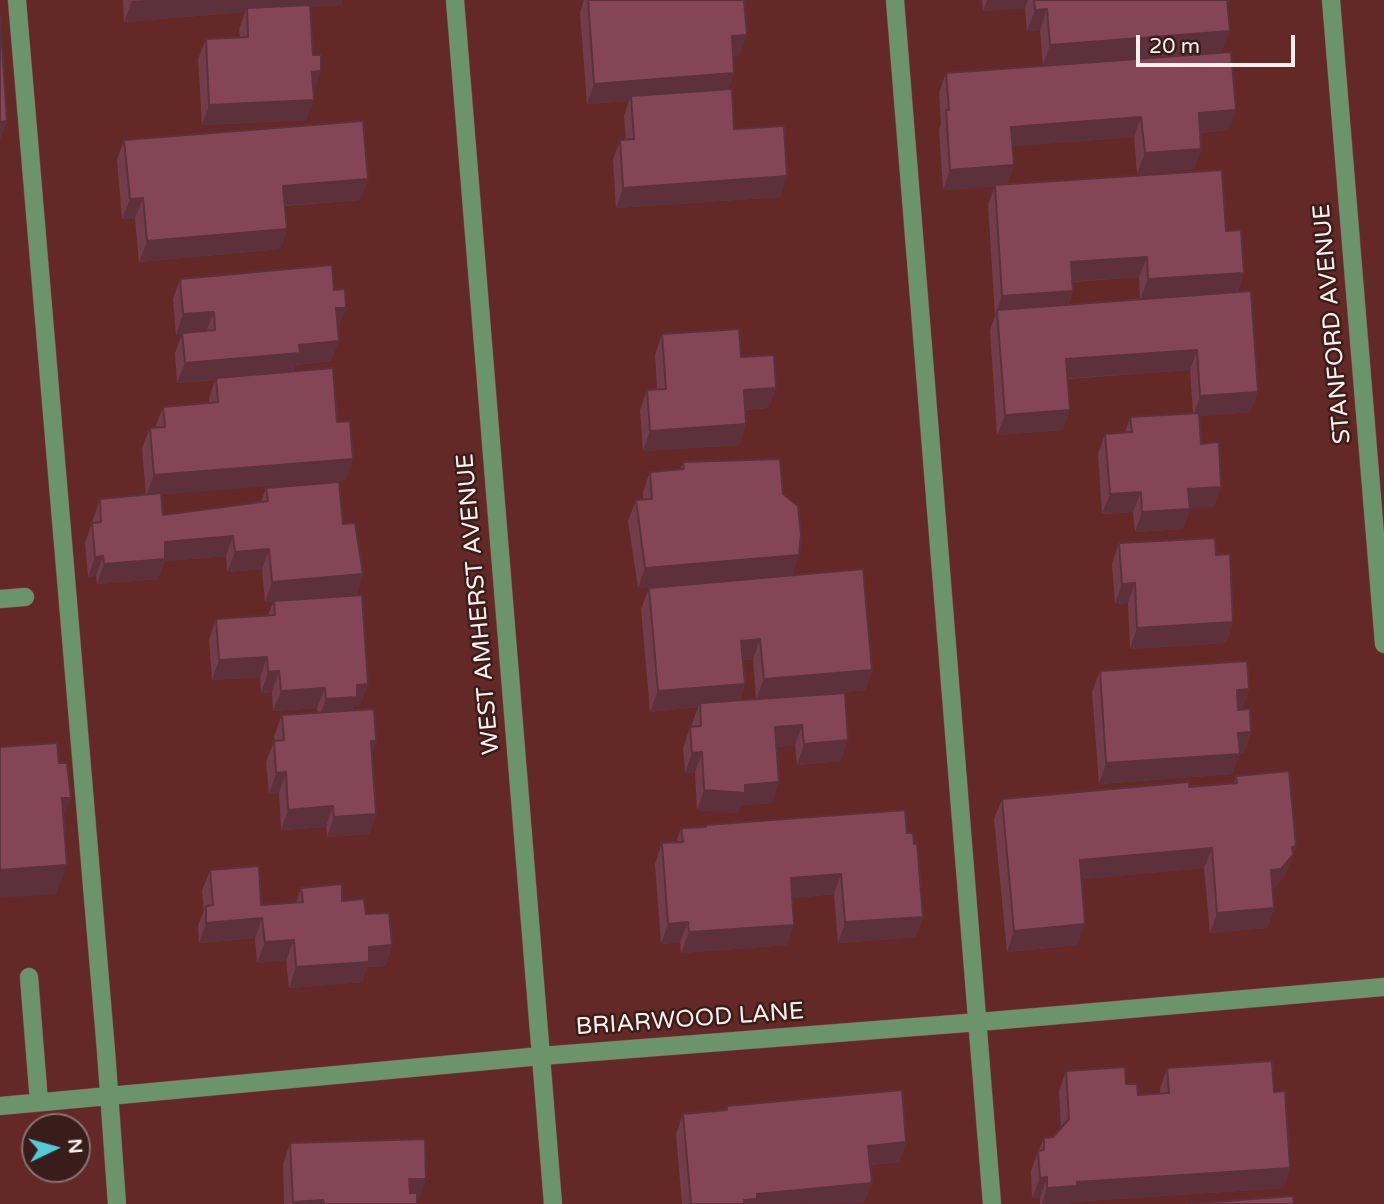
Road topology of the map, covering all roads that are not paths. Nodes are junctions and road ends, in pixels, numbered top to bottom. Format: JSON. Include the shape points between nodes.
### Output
{"nodes":[{"id":1,"x":18,"y":0,"type":"edge"},
{"id":2,"x":455,"y":0,"type":"edge"},
{"id":3,"x":895,"y":0,"type":"edge"},
{"id":4,"x":1331,"y":0,"type":"edge"},
{"id":5,"x":25,"y":597,"type":"dead end"},
{"id":6,"x":0,"y":599,"type":"edge"},
{"id":7,"x":1384,"y":644,"type":"edge"},
{"id":8,"x":29,"y":977,"type":"dead end"},
{"id":9,"x":1384,"y":987,"type":"edge"},
{"id":10,"x":979,"y":1022,"type":"junction"},
{"id":11,"x":541,"y":1056,"type":"junction"},
{"id":12,"x":108,"y":1096,"type":"junction"},
{"id":13,"x":39,"y":1102,"type":"junction"},
{"id":14,"x":0,"y":1106,"type":"edge"},
{"id":15,"x":117,"y":1204,"type":"edge"},
{"id":16,"x":553,"y":1204,"type":"edge"},
{"id":17,"x":992,"y":1204,"type":"edge"}],
"edges":[{"from":1,"to":12,"type":"street"},
{"from":2,"to":11,"type":"street","name":"WEST AMHERST AVENUE"},
{"from":3,"to":10,"type":"street"},
{"from":4,"to":7,"type":"street","name":"STANFORD AVENUE"},
{"from":5,"to":6,"type":"street"},
{"from":8,"to":13,"type":"street"},
{"from":9,"to":10,"type":"street","name":"BRIARWOOD LANE"},
{"from":10,"to":11,"type":"street","name":"BRIARWOOD LANE"},
{"from":10,"to":17,"type":"street"},
{"from":11,"to":12,"type":"street","name":"BRIARWOOD LANE"},
{"from":11,"to":16,"type":"street","name":"WEST AMHERST AVENUE"},
{"from":12,"to":13,"type":"street","name":"BRIARWOOD LANE"},
{"from":12,"to":15,"type":"street"},
{"from":13,"to":14,"type":"street","name":"BRIARWOOD LANE"}]}
